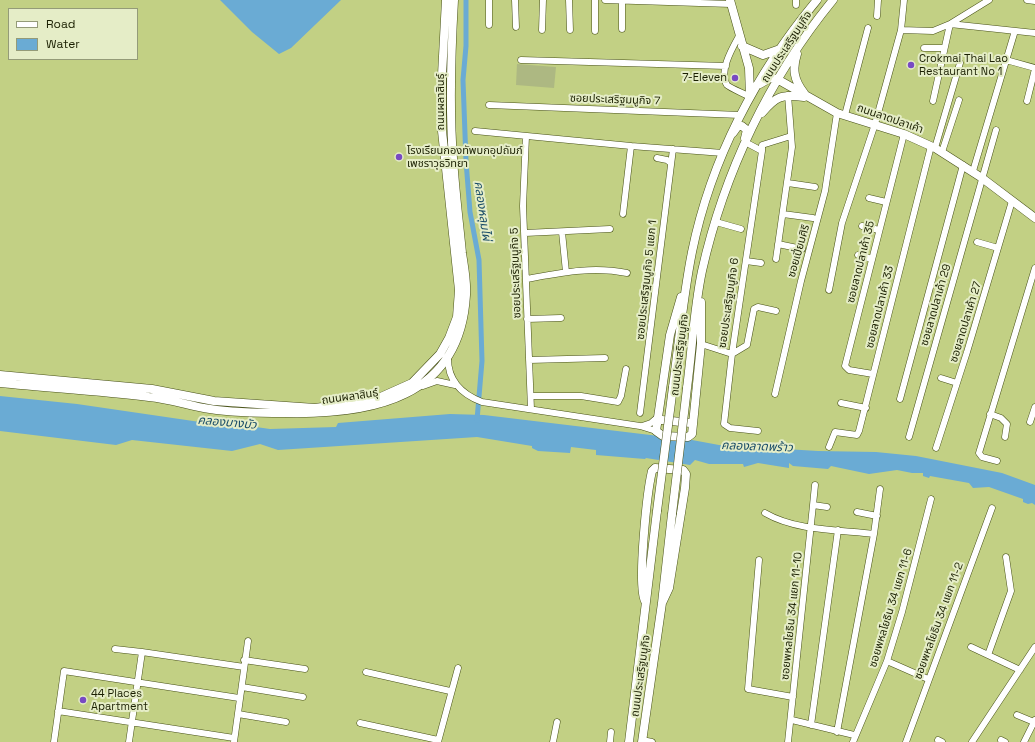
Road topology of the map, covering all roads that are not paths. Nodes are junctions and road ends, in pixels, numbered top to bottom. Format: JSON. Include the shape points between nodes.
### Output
{"nodes":[{"id":1,"x":446,"y":0,"type":"edge"},
{"id":2,"x":454,"y":0,"type":"edge"},
{"id":3,"x":489,"y":0,"type":"edge"},
{"id":4,"x":515,"y":0,"type":"edge"},
{"id":5,"x":543,"y":0,"type":"edge"},
{"id":6,"x":569,"y":0,"type":"edge"},
{"id":7,"x":595,"y":0,"type":"edge"},
{"id":8,"x":605,"y":0,"type":"edge"},
{"id":9,"x":613,"y":0,"type":"edge"},
{"id":10,"x":622,"y":0,"type":"edge"},
{"id":11,"x":817,"y":0,"type":"edge"},
{"id":12,"x":833,"y":0,"type":"edge"},
{"id":13,"x":878,"y":0,"type":"edge"},
{"id":14,"x":904,"y":0,"type":"edge"},
{"id":15,"x":988,"y":0,"type":"edge"},
{"id":16,"x":1027,"y":0,"type":"edge"},
{"id":17,"x":1035,"y":1,"type":"edge"},
{"id":18,"x":731,"y":2,"type":"edge"},
{"id":19,"x":877,"y":16,"type":"dead end"},
{"id":20,"x":950,"y":24,"type":"junction"},
{"id":21,"x":489,"y":25,"type":"dead end"},
{"id":22,"x":516,"y":27,"type":"dead end"},
{"id":23,"x":868,"y":28,"type":"dead end"},
{"id":24,"x":622,"y":29,"type":"dead end"},
{"id":25,"x":542,"y":30,"type":"dead end"},
{"id":26,"x":570,"y":30,"type":"dead end"},
{"id":27,"x":901,"y":30,"type":"junction"},
{"id":28,"x":595,"y":31,"type":"dead end"},
{"id":29,"x":1035,"y":33,"type":"edge"},
{"id":30,"x":1014,"y":34,"type":"dead end"},
{"id":31,"x":739,"y":36,"type":"junction"},
{"id":32,"x":802,"y":41,"type":"junction"},
{"id":33,"x":742,"y":46,"type":"junction"},
{"id":34,"x":924,"y":48,"type":"dead end"},
{"id":35,"x":944,"y":48,"type":"junction"},
{"id":36,"x":780,"y":49,"type":"junction"},
{"id":37,"x":521,"y":60,"type":"dead end"},
{"id":38,"x":1006,"y":60,"type":"junction"},
{"id":39,"x":960,"y":63,"type":"dead end"},
{"id":40,"x":726,"y":66,"type":"junction"},
{"id":41,"x":1035,"y":69,"type":"edge"},
{"id":42,"x":777,"y":79,"type":"junction"},
{"id":43,"x":752,"y":94,"type":"junction"},
{"id":44,"x":788,"y":95,"type":"junction"},
{"id":45,"x":809,"y":98,"type":"junction"},
{"id":46,"x":959,"y":100,"type":"dead end"},
{"id":47,"x":933,"y":101,"type":"dead end"},
{"id":48,"x":1027,"y":101,"type":"dead end"},
{"id":49,"x":489,"y":105,"type":"dead end"},
{"id":50,"x":841,"y":114,"type":"junction"},
{"id":51,"x":740,"y":115,"type":"junction"},
{"id":52,"x":875,"y":124,"type":"junction"},
{"id":53,"x":753,"y":125,"type":"junction"},
{"id":54,"x":996,"y":130,"type":"dead end"},
{"id":55,"x":475,"y":131,"type":"dead end"},
{"id":56,"x":904,"y":134,"type":"junction"},
{"id":57,"x":526,"y":136,"type":"junction"},
{"id":58,"x":791,"y":136,"type":"junction"},
{"id":59,"x":745,"y":142,"type":"junction"},
{"id":60,"x":631,"y":146,"type":"junction"},
{"id":61,"x":933,"y":147,"type":"junction"},
{"id":62,"x":673,"y":149,"type":"junction"},
{"id":63,"x":762,"y":150,"type":"junction"},
{"id":64,"x":723,"y":151,"type":"junction"},
{"id":65,"x":942,"y":152,"type":"junction"},
{"id":66,"x":656,"y":158,"type":"dead end"},
{"id":67,"x":738,"y":160,"type":"junction"},
{"id":68,"x":671,"y":163,"type":"junction"},
{"id":69,"x":962,"y":165,"type":"junction"},
{"id":70,"x":973,"y":171,"type":"junction"},
{"id":71,"x":982,"y":178,"type":"junction"},
{"id":72,"x":788,"y":183,"type":"junction"},
{"id":73,"x":815,"y":187,"type":"dead end"},
{"id":74,"x":869,"y":198,"type":"dead end"},
{"id":75,"x":1012,"y":201,"type":"junction"},
{"id":76,"x":886,"y":202,"type":"junction"},
{"id":77,"x":623,"y":214,"type":"dead end"},
{"id":78,"x":783,"y":214,"type":"junction"},
{"id":79,"x":813,"y":218,"type":"dead end"},
{"id":80,"x":1035,"y":218,"type":"edge"},
{"id":81,"x":716,"y":222,"type":"junction"},
{"id":82,"x":862,"y":226,"type":"dead end"},
{"id":83,"x":610,"y":229,"type":"dead end"},
{"id":84,"x":741,"y":229,"type":"dead end"},
{"id":85,"x":879,"y":230,"type":"junction"},
{"id":86,"x":562,"y":232,"type":"junction"},
{"id":87,"x":525,"y":233,"type":"junction"},
{"id":88,"x":978,"y":242,"type":"dead end"},
{"id":89,"x":778,"y":244,"type":"junction"},
{"id":90,"x":998,"y":248,"type":"junction"},
{"id":91,"x":802,"y":249,"type":"dead end"},
{"id":92,"x":858,"y":255,"type":"dead end"},
{"id":93,"x":776,"y":259,"type":"dead end"},
{"id":94,"x":872,"y":259,"type":"junction"},
{"id":95,"x":746,"y":261,"type":"junction"},
{"id":96,"x":761,"y":263,"type":"dead end"},
{"id":97,"x":1035,"y":268,"type":"edge"},
{"id":98,"x":566,"y":272,"type":"junction"},
{"id":99,"x":627,"y":273,"type":"dead end"},
{"id":100,"x":526,"y":279,"type":"junction"},
{"id":101,"x":686,"y":285,"type":"junction"},
{"id":102,"x":699,"y":287,"type":"junction"},
{"id":103,"x":829,"y":290,"type":"dead end"},
{"id":104,"x":776,"y":311,"type":"dead end"},
{"id":105,"x":561,"y":318,"type":"dead end"},
{"id":106,"x":527,"y":319,"type":"junction"},
{"id":107,"x":701,"y":344,"type":"junction"},
{"id":108,"x":448,"y":354,"type":"junction"},
{"id":109,"x":732,"y":354,"type":"junction"},
{"id":110,"x":605,"y":358,"type":"dead end"},
{"id":111,"x":529,"y":360,"type":"junction"},
{"id":112,"x":626,"y":369,"type":"dead end"},
{"id":113,"x":873,"y":374,"type":"junction"},
{"id":114,"x":0,"y":375,"type":"edge"},
{"id":115,"x":941,"y":378,"type":"dead end"},
{"id":116,"x":0,"y":383,"type":"edge"},
{"id":117,"x":957,"y":383,"type":"junction"},
{"id":118,"x":110,"y":384,"type":"junction"},
{"id":119,"x":455,"y":385,"type":"junction"},
{"id":120,"x":418,"y":388,"type":"junction"},
{"id":121,"x":109,"y":394,"type":"junction"},
{"id":122,"x":775,"y":394,"type":"dead end"},
{"id":123,"x":531,"y":396,"type":"junction"},
{"id":124,"x":900,"y":399,"type":"dead end"},
{"id":125,"x":841,"y":402,"type":"dead end"},
{"id":126,"x":1035,"y":407,"type":"edge"},
{"id":127,"x":866,"y":408,"type":"junction"},
{"id":128,"x":531,"y":409,"type":"junction"},
{"id":129,"x":640,"y":413,"type":"dead end"},
{"id":130,"x":990,"y":414,"type":"junction"},
{"id":131,"x":659,"y":415,"type":"junction"},
{"id":132,"x":694,"y":418,"type":"junction"},
{"id":133,"x":1030,"y":422,"type":"dead end"},
{"id":134,"x":640,"y":426,"type":"junction"},
{"id":135,"x":656,"y":431,"type":"junction"},
{"id":136,"x":758,"y":431,"type":"dead end"},
{"id":137,"x":909,"y":437,"type":"dead end"},
{"id":138,"x":1005,"y":437,"type":"dead end"},
{"id":139,"x":829,"y":446,"type":"dead end"},
{"id":140,"x":936,"y":448,"type":"dead end"},
{"id":141,"x":997,"y":461,"type":"dead end"},
{"id":142,"x":815,"y":485,"type":"dead end"},
{"id":143,"x":880,"y":489,"type":"dead end"},
{"id":144,"x":932,"y":500,"type":"dead end"},
{"id":145,"x":814,"y":505,"type":"junction"},
{"id":146,"x":827,"y":507,"type":"dead end"},
{"id":147,"x":992,"y":508,"type":"dead end"},
{"id":148,"x":857,"y":512,"type":"dead end"},
{"id":149,"x":765,"y":513,"type":"dead end"},
{"id":150,"x":877,"y":516,"type":"junction"},
{"id":151,"x":812,"y":528,"type":"junction"},
{"id":152,"x":838,"y":530,"type":"junction"},
{"id":153,"x":874,"y":534,"type":"junction"},
{"id":154,"x":1006,"y":557,"type":"dead end"},
{"id":155,"x":759,"y":560,"type":"dead end"},
{"id":156,"x":645,"y":601,"type":"junction"},
{"id":157,"x":662,"y":603,"type":"junction"},
{"id":158,"x":248,"y":641,"type":"dead end"},
{"id":159,"x":971,"y":647,"type":"dead end"},
{"id":160,"x":1035,"y":647,"type":"edge"},
{"id":161,"x":115,"y":649,"type":"dead end"},
{"id":162,"x":142,"y":652,"type":"junction"},
{"id":163,"x":988,"y":654,"type":"junction"},
{"id":164,"x":887,"y":661,"type":"junction"},
{"id":165,"x":244,"y":664,"type":"junction"},
{"id":166,"x":458,"y":668,"type":"dead end"},
{"id":167,"x":305,"y":669,"type":"dead end"},
{"id":168,"x":1020,"y":670,"type":"junction"},
{"id":169,"x":366,"y":672,"type":"dead end"},
{"id":170,"x":928,"y":679,"type":"junction"},
{"id":171,"x":138,"y":683,"type":"junction"},
{"id":172,"x":242,"y":687,"type":"junction"},
{"id":173,"x":450,"y":691,"type":"junction"},
{"id":174,"x":303,"y":697,"type":"dead end"},
{"id":175,"x":793,"y":697,"type":"junction"},
{"id":176,"x":240,"y":698,"type":"junction"},
{"id":177,"x":58,"y":710,"type":"junction"},
{"id":178,"x":238,"y":714,"type":"junction"},
{"id":179,"x":1017,"y":715,"type":"dead end"},
{"id":180,"x":792,"y":720,"type":"junction"},
{"id":181,"x":1034,"y":721,"type":"edge"},
{"id":182,"x":286,"y":722,"type":"dead end"},
{"id":183,"x":557,"y":722,"type":"dead end"},
{"id":184,"x":132,"y":723,"type":"junction"},
{"id":185,"x":360,"y":723,"type":"dead end"},
{"id":186,"x":811,"y":725,"type":"junction"},
{"id":187,"x":611,"y":732,"type":"dead end"},
{"id":188,"x":837,"y":732,"type":"junction"},
{"id":189,"x":854,"y":735,"type":"junction"},
{"id":190,"x":234,"y":740,"type":"edge"},
{"id":191,"x":438,"y":741,"type":"edge"},
{"id":192,"x":642,"y":741,"type":"edge"},
{"id":193,"x":54,"y":742,"type":"edge"},
{"id":194,"x":129,"y":742,"type":"edge"},
{"id":195,"x":553,"y":742,"type":"edge"},
{"id":196,"x":610,"y":742,"type":"edge"},
{"id":197,"x":629,"y":742,"type":"edge"},
{"id":198,"x":652,"y":742,"type":"edge"},
{"id":199,"x":788,"y":742,"type":"edge"},
{"id":200,"x":853,"y":742,"type":"edge"},
{"id":201,"x":906,"y":742,"type":"edge"},
{"id":202,"x":972,"y":742,"type":"edge"},
{"id":203,"x":1024,"y":742,"type":"edge"}],
"edges":[{"from":1,"to":118,"type":"main road","name":"ถนนผลาสินธุ์","via":[[442,131],[459,290],[457,317],[440,354],[412,383],[392,393],[374,400],[315,408],[214,401]]},
{"from":2,"to":108,"type":"main road","name":"ถนนผลาสินธุ์","via":[[453,157],[466,294],[463,317]]},
{"from":3,"to":21,"type":"street"},
{"from":4,"to":22,"type":"street"},
{"from":5,"to":25,"type":"street"},
{"from":6,"to":26,"type":"street"},
{"from":7,"to":28,"type":"street"},
{"from":8,"to":9,"type":"street"},
{"from":9,"to":10,"type":"street"},
{"from":10,"to":18,"type":"street"},
{"from":10,"to":24,"type":"street"},
{"from":11,"to":36,"type":"main road","name":"ถนนประเสริฐมนูกิจ"},
{"from":12,"to":32,"type":"main road","name":"ถนนประเสริฐมนูกิจ"},
{"from":13,"to":19,"type":"street"},
{"from":14,"to":27,"type":"street"},
{"from":15,"to":20,"type":"street"},
{"from":16,"to":17,"type":"street"},
{"from":18,"to":31,"type":"main road"},
{"from":20,"to":27,"type":"street","via":[[926,32]]},
{"from":20,"to":29,"type":"street"},
{"from":20,"to":35,"type":"street"},
{"from":23,"to":50,"type":"street","name":"ซอยเปี่ยมศิริ"},
{"from":27,"to":52,"type":"street"},
{"from":30,"to":38,"type":"street"},
{"from":31,"to":33,"type":"main road"},
{"from":31,"to":40,"type":"street","via":[[729,54]]},
{"from":32,"to":42,"type":"main road","name":"ถนนประเสริฐมนูกิจ"},
{"from":32,"to":45,"type":"main road","via":[[794,62],[794,70],[798,84]]},
{"from":33,"to":36,"type":"main road","via":[[762,55]]},
{"from":33,"to":43,"type":"main road","via":[[749,68]]},
{"from":34,"to":35,"type":"street"},
{"from":35,"to":47,"type":"street"},
{"from":36,"to":43,"type":"main road","name":"ถนนประเสริฐมนูกิจ"},
{"from":37,"to":40,"type":"street"},
{"from":38,"to":41,"type":"street"},
{"from":38,"to":70,"type":"street"},
{"from":39,"to":61,"type":"street","name":"ซอยลาดปลาเค้า 33"},
{"from":40,"to":43,"type":"street","via":[[727,84]]},
{"from":41,"to":48,"type":"street"},
{"from":42,"to":43,"type":"main road","via":[[766,79]]},
{"from":42,"to":45,"type":"main road","name":"ถนนลาดปลาเค้า"},
{"from":42,"to":53,"type":"main road","name":"ถนนประเสริฐมนูกิจ"},
{"from":43,"to":51,"type":"main road","name":"ถนนประเสริฐมนูกิจ"},
{"from":44,"to":45,"type":"main road"},
{"from":44,"to":53,"type":"main road","via":[[773,102]]},
{"from":44,"to":58,"type":"street"},
{"from":45,"to":50,"type":"main road","name":"ถนนลาดปลาเค้า"},
{"from":46,"to":65,"type":"street"},
{"from":49,"to":51,"type":"street","name":"ซอยประเสริฐมนูกิจ 7"},
{"from":50,"to":52,"type":"main road","name":"ถนนลาดปลาเค้า"},
{"from":50,"to":122,"type":"street","name":"ซอยเปี่ยมศิริ","via":[[822,204]]},
{"from":51,"to":64,"type":"main road","name":"ถนนประเสริฐมนูกิจ"},
{"from":52,"to":56,"type":"main road","name":"ถนนลาดปลาเค้า"},
{"from":52,"to":103,"type":"street","via":[[842,224]]},
{"from":53,"to":59,"type":"main road","name":"ถนนประเสริฐมนูกิจ"},
{"from":54,"to":71,"type":"street","name":"ซอยลาดปลาเค้า 29"},
{"from":55,"to":57,"type":"street"},
{"from":56,"to":61,"type":"main road","name":"ถนนลาดปลาเค้า"},
{"from":56,"to":76,"type":"street","name":"ซอยลาดปลาเค้า 35"},
{"from":57,"to":60,"type":"street"},
{"from":57,"to":87,"type":"street","name":"ซอยประเสริฐมนูกิจ 5","via":[[523,196]]},
{"from":58,"to":63,"type":"street","via":[[762,146]]},
{"from":58,"to":72,"type":"street"},
{"from":59,"to":63,"type":"street"},
{"from":59,"to":67,"type":"main road","name":"ถนนประเสริฐมนูกิจ"},
{"from":60,"to":62,"type":"street"},
{"from":60,"to":77,"type":"street"},
{"from":61,"to":65,"type":"main road","name":"ถนนลาดปลาเค้า"},
{"from":61,"to":113,"type":"street","name":"ซอยลาดปลาเค้า 33"},
{"from":62,"to":64,"type":"street"},
{"from":62,"to":68,"type":"street","name":"ซอยประเสริฐมนูกิจ 5 แยก 1"},
{"from":63,"to":95,"type":"street","name":"ซอยประเสริฐมนูกิจ 6"},
{"from":64,"to":67,"type":"main road","via":[[736,128],[745,128],[746,133]]},
{"from":64,"to":101,"type":"main road","name":"ถนนประเสริฐมนูกิจ","via":[[701,214]]},
{"from":65,"to":69,"type":"main road","name":"ถนนลาดปลาเค้า"},
{"from":66,"to":68,"type":"street"},
{"from":67,"to":81,"type":"main road","name":"ถนนประเสริฐมนูกิจ"},
{"from":68,"to":129,"type":"street","name":"ซอยประเสริฐมนูกิจ 5 แยก 1"},
{"from":69,"to":70,"type":"main road","name":"ถนนลาดปลาเค้า"},
{"from":69,"to":124,"type":"street"},
{"from":70,"to":71,"type":"main road","name":"ถนนลาดปลาเค้า"},
{"from":71,"to":75,"type":"main road","name":"ถนนลาดปลาเค้า"},
{"from":71,"to":137,"type":"street","name":"ซอยลาดปลาเค้า 29"},
{"from":72,"to":73,"type":"street"},
{"from":72,"to":78,"type":"street"},
{"from":74,"to":76,"type":"street"},
{"from":75,"to":80,"type":"main road","name":"ถนนลาดปลาเค้า"},
{"from":75,"to":90,"type":"street","name":"ซอยลาดปลาเค้า 27"},
{"from":76,"to":85,"type":"street","name":"ซอยลาดปลาเค้า 35"},
{"from":78,"to":79,"type":"street"},
{"from":78,"to":89,"type":"street"},
{"from":81,"to":84,"type":"street"},
{"from":81,"to":102,"type":"main road","name":"ถนนประเสริฐมนูกิจ"},
{"from":82,"to":85,"type":"street"},
{"from":83,"to":86,"type":"street"},
{"from":85,"to":94,"type":"street","name":"ซอยลาดปลาเค้า 35"},
{"from":86,"to":87,"type":"street"},
{"from":86,"to":98,"type":"street"},
{"from":87,"to":100,"type":"street","name":"ซอยประเสริฐมนูกิจ 5"},
{"from":88,"to":90,"type":"street"},
{"from":89,"to":91,"type":"street"},
{"from":89,"to":93,"type":"street"},
{"from":90,"to":117,"type":"street","name":"ซอยลาดปลาเค้า 27"},
{"from":92,"to":94,"type":"street"},
{"from":94,"to":113,"type":"street","name":"ซอยลาดปลาเค้า 35","via":[[845,366],[849,370]]},
{"from":95,"to":96,"type":"street"},
{"from":95,"to":109,"type":"street","name":"ซอยประเสริฐมนูกิจ 6"},
{"from":97,"to":130,"type":"street"},
{"from":98,"to":99,"type":"street","via":[[598,269]]},
{"from":98,"to":100,"type":"street"},
{"from":100,"to":106,"type":"street","name":"ซอยประเสริฐมนูกิจ 5"},
{"from":101,"to":131,"type":"main road","via":[[670,335]]},
{"from":101,"to":156,"type":"main road","name":"ถนนประเสริฐมนูกิจ","bridge":true},
{"from":102,"to":107,"type":"main road"},
{"from":102,"to":157,"type":"main road","name":"ถนนประเสริฐมนูกิจ","bridge":true},
{"from":104,"to":109,"type":"street","via":[[758,307],[754,309],[747,345]]},
{"from":105,"to":106,"type":"street"},
{"from":106,"to":111,"type":"street","name":"ซอยประเสริฐมนูกิจ 5"},
{"from":107,"to":109,"type":"street"},
{"from":107,"to":132,"type":"main road"},
{"from":108,"to":119,"type":"street","via":[[449,373]]},
{"from":108,"to":120,"type":"main road","name":"ถนนผลาสินธุ์","via":[[436,372]]},
{"from":109,"to":136,"type":"street","name":"ซอยประเสริฐมนูกิจ 6","via":[[724,424],[730,428]]},
{"from":110,"to":111,"type":"street"},
{"from":111,"to":123,"type":"street","name":"ซอยประเสริฐมนูกิจ 5"},
{"from":112,"to":123,"type":"street","via":[[622,396],[618,402],[581,396]]},
{"from":113,"to":127,"type":"street","name":"ซอยลาดปลาเค้า 33"},
{"from":114,"to":118,"type":"main road","name":"ถนนผลาสินธุ์"},
{"from":115,"to":117,"type":"street"},
{"from":116,"to":121,"type":"main road","name":"ถนนผลาสินธุ์"},
{"from":117,"to":140,"type":"street","name":"ซอยลาดปลาเค้า 27"},
{"from":118,"to":121,"type":"main road"},
{"from":119,"to":120,"type":"street","via":[[437,380]]},
{"from":119,"to":128,"type":"street","via":[[477,400]]},
{"from":120,"to":121,"type":"main road","name":"ถนนผลาสินธุ์","via":[[382,405],[329,413],[212,410],[151,397]]},
{"from":123,"to":128,"type":"street","name":"ซอยประเสริฐมนูกิจ 5"},
{"from":125,"to":127,"type":"street"},
{"from":126,"to":133,"type":"street"},
{"from":127,"to":139,"type":"street","name":"ซอยลาดปลาเค้า 33","via":[[858,435],[834,432]]},
{"from":128,"to":134,"type":"street"},
{"from":130,"to":138,"type":"street","via":[[1001,418],[1007,424]]},
{"from":130,"to":141,"type":"street","via":[[979,453],[980,456]]},
{"from":131,"to":132,"type":"main road","via":[[662,420],[690,423]]},
{"from":131,"to":134,"type":"street","via":[[651,423]]},
{"from":131,"to":135,"type":"main road"},
{"from":132,"to":135,"type":"main road","via":[[692,434],[688,437],[663,436]]},
{"from":134,"to":135,"type":"street"},
{"from":142,"to":145,"type":"street","name":"ซอยพหลโยธิน 34 แยก 11-10"},
{"from":143,"to":150,"type":"street"},
{"from":144,"to":164,"type":"street","name":"ซอยพหลโยธิน 34 แยก 11-6"},
{"from":145,"to":146,"type":"street"},
{"from":145,"to":151,"type":"street","name":"ซอยพหลโยธิน 34 แยก 11-10"},
{"from":147,"to":170,"type":"street","name":"ซอยพหลโยธิน 34 แยก 11-2"},
{"from":148,"to":150,"type":"street"},
{"from":149,"to":151,"type":"street","via":[[786,523]]},
{"from":150,"to":153,"type":"street"},
{"from":151,"to":152,"type":"street"},
{"from":151,"to":175,"type":"street","name":"ซอยพหลโยธิน 34 แยก 11-10"},
{"from":152,"to":153,"type":"street"},
{"from":152,"to":186,"type":"street"},
{"from":153,"to":188,"type":"street"},
{"from":154,"to":163,"type":"street","via":[[1011,590]]},
{"from":155,"to":175,"type":"street","via":[[748,689]]},
{"from":156,"to":157,"type":"main road","via":[[642,588],[644,546],[652,471],[655,468],[682,470],[686,474],[685,488],[669,588]]},
{"from":156,"to":197,"type":"main road","name":"ถนนประเสริฐมนูกิจ"},
{"from":157,"to":192,"type":"main road","name":"ถนนประเสริฐมนูกิจ"},
{"from":158,"to":165,"type":"street"},
{"from":159,"to":163,"type":"street"},
{"from":160,"to":168,"type":"street"},
{"from":161,"to":162,"type":"street"},
{"from":162,"to":165,"type":"street"},
{"from":162,"to":171,"type":"street"},
{"from":163,"to":168,"type":"street"},
{"from":164,"to":170,"type":"street"},
{"from":164,"to":189,"type":"street","name":"ซอยพหลโยธิน 34 แยก 11-6"},
{"from":165,"to":167,"type":"street"},
{"from":165,"to":172,"type":"street"},
{"from":166,"to":173,"type":"street"},
{"from":168,"to":202,"type":"street"},
{"from":169,"to":173,"type":"street"},
{"from":170,"to":201,"type":"street","name":"ซอยพหลโยธิน 34 แยก 11-2"},
{"from":171,"to":176,"type":"street"},
{"from":171,"to":177,"type":"street","via":[[64,671]]},
{"from":171,"to":184,"type":"street"},
{"from":172,"to":174,"type":"street"},
{"from":172,"to":176,"type":"street"},
{"from":173,"to":191,"type":"street"},
{"from":175,"to":180,"type":"street","name":"ซอยพหลโยธิน 34 แยก 11-10"},
{"from":176,"to":178,"type":"street"},
{"from":177,"to":184,"type":"street"},
{"from":177,"to":193,"type":"street"},
{"from":178,"to":182,"type":"street"},
{"from":178,"to":190,"type":"street"},
{"from":179,"to":181,"type":"street"},
{"from":180,"to":186,"type":"street"},
{"from":180,"to":199,"type":"street","name":"ซอยพหลโยธิน 34 แยก 11-10"},
{"from":181,"to":203,"type":"street"},
{"from":183,"to":195,"type":"street"},
{"from":184,"to":190,"type":"street"},
{"from":184,"to":194,"type":"street"},
{"from":185,"to":191,"type":"street"},
{"from":186,"to":188,"type":"street"},
{"from":187,"to":196,"type":"street"},
{"from":188,"to":189,"type":"street"},
{"from":189,"to":200,"type":"street","name":"ซอยพหลโยธิน 34 แยก 11-6"},
{"from":192,"to":198,"type":"street"}]}
